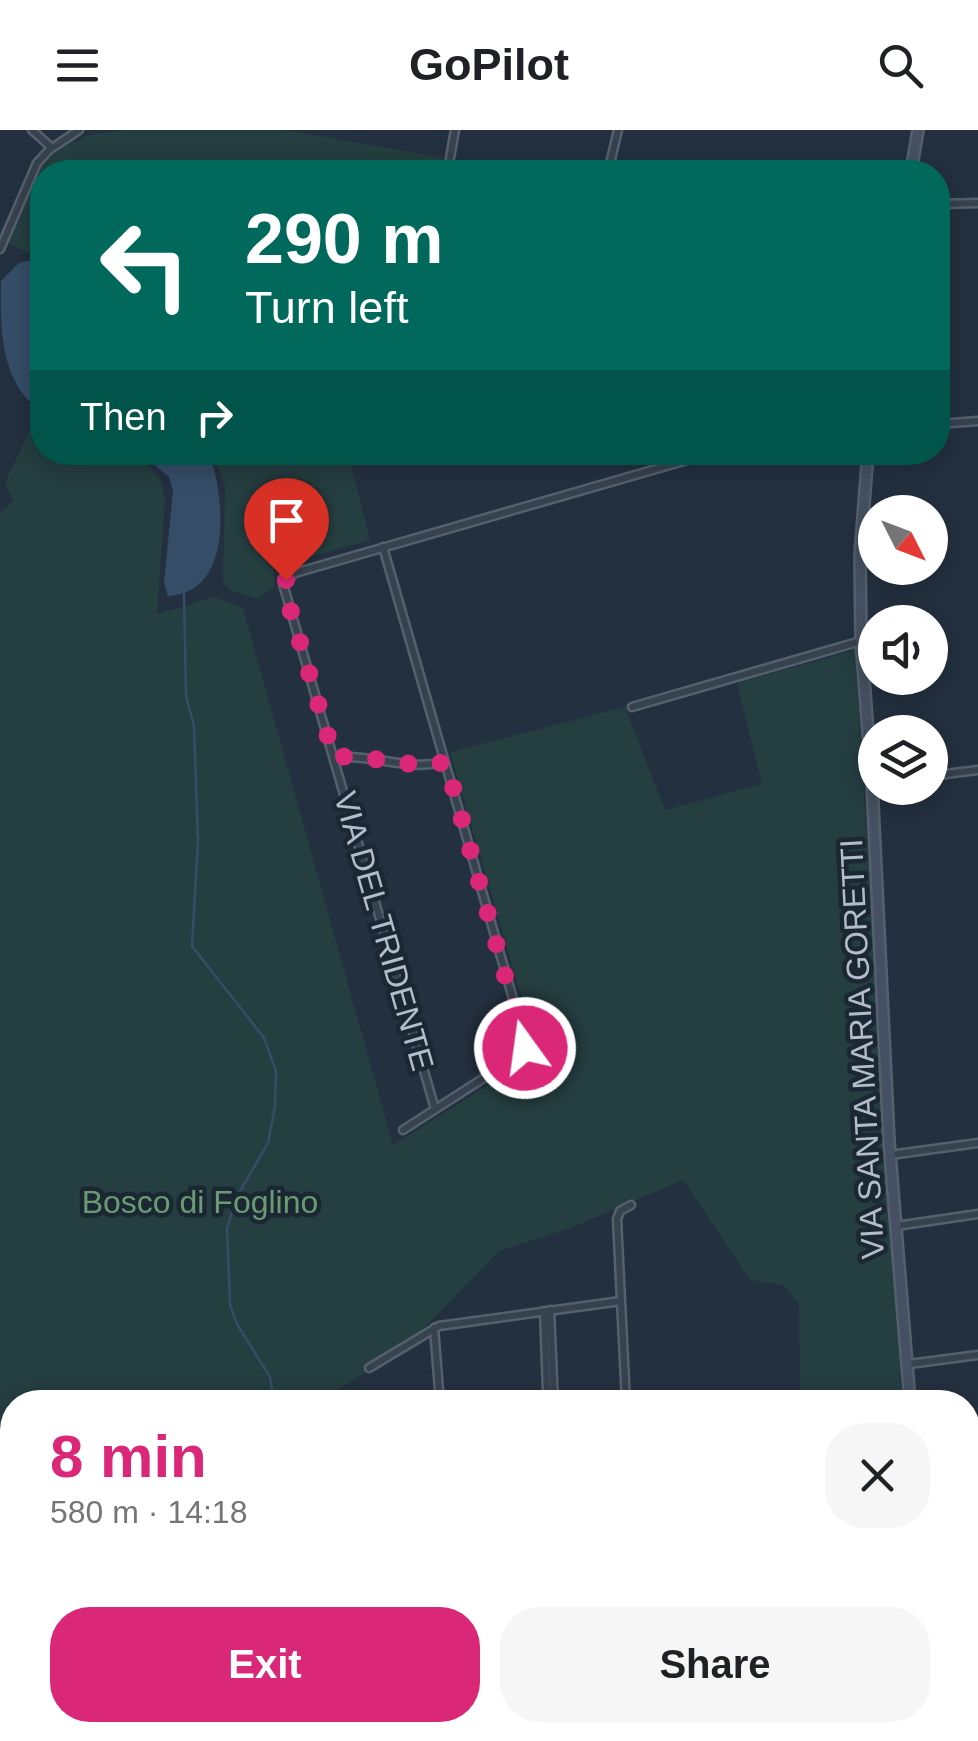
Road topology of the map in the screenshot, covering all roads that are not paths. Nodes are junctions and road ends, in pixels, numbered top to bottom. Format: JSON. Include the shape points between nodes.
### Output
{"nodes":[{"id":1,"x":32,"y":130,"type":"edge"},
{"id":2,"x":456,"y":130,"type":"edge"},
{"id":3,"x":618,"y":130,"type":"edge"},
{"id":4,"x":918,"y":130,"type":"edge"},
{"id":5,"x":78,"y":132,"type":"edge"},
{"id":6,"x":52,"y":148,"type":"junction"},
{"id":7,"x":450,"y":158,"type":"dead end"},
{"id":8,"x":41,"y":160,"type":"edge"},
{"id":9,"x":611,"y":160,"type":"edge"},
{"id":10,"x":912,"y":160,"type":"edge"},
{"id":11,"x":30,"y":180,"type":"edge"},
{"id":12,"x":978,"y":202,"type":"edge"},
{"id":13,"x":950,"y":203,"type":"edge"},
{"id":14,"x":0,"y":249,"type":"edge"},
{"id":15,"x":978,"y":421,"type":"edge"},
{"id":16,"x":950,"y":423,"type":"edge"},
{"id":17,"x":670,"y":465,"type":"edge"},
{"id":18,"x":867,"y":465,"type":"edge"},
{"id":19,"x":383,"y":547,"type":"junction"},
{"id":20,"x":861,"y":605,"type":"edge"},
{"id":21,"x":858,"y":642,"type":"edge"},
{"id":22,"x":632,"y":707,"type":"dead end"},
{"id":23,"x":334,"y":757,"type":"junction"},
{"id":24,"x":446,"y":762,"type":"junction"},
{"id":25,"x":978,"y":770,"type":"edge"},
{"id":26,"x":948,"y":774,"type":"edge"},
{"id":27,"x":874,"y":805,"type":"edge"},
{"id":28,"x":435,"y":1109,"type":"junction"},
{"id":29,"x":402,"y":1130,"type":"dead end"},
{"id":30,"x":978,"y":1144,"type":"edge"},
{"id":31,"x":890,"y":1155,"type":"junction"},
{"id":32,"x":631,"y":1205,"type":"dead end"},
{"id":33,"x":978,"y":1214,"type":"edge"},
{"id":34,"x":896,"y":1226,"type":"junction"},
{"id":35,"x":620,"y":1302,"type":"junction"},
{"id":36,"x":547,"y":1311,"type":"junction"},
{"id":37,"x":434,"y":1328,"type":"junction"},
{"id":38,"x":978,"y":1355,"type":"edge"},
{"id":39,"x":909,"y":1364,"type":"junction"},
{"id":40,"x":369,"y":1368,"type":"dead end"},
{"id":41,"x":439,"y":1390,"type":"edge"},
{"id":42,"x":547,"y":1390,"type":"edge"},
{"id":43,"x":553,"y":1390,"type":"edge"},
{"id":44,"x":625,"y":1390,"type":"edge"},
{"id":45,"x":910,"y":1390,"type":"edge"}],
"edges":[{"from":1,"to":6,"type":"street"},
{"from":2,"to":7,"type":"street"},
{"from":3,"to":9,"type":"street"},
{"from":4,"to":10,"type":"main road"},
{"from":5,"to":6,"type":"street"},
{"from":6,"to":8,"type":"street"},
{"from":11,"to":14,"type":"street"},
{"from":12,"to":13,"type":"street"},
{"from":15,"to":16,"type":"street"},
{"from":17,"to":19,"type":"street"},
{"from":18,"to":20,"type":"main road","name":"VIA SANTA MARIA GORETTI"},
{"from":19,"to":23,"type":"street","name":"VIA DEL TRIDENTE","via":[[294,574],[284,588]]},
{"from":19,"to":24,"type":"street"},
{"from":21,"to":22,"type":"street"},
{"from":23,"to":24,"type":"street","via":[[410,766]]},
{"from":23,"to":28,"type":"street","name":"VIA DEL TRIDENTE"},
{"from":24,"to":28,"type":"street","name":"VIA DEL TRIDENTE","via":[[525,1048]]},
{"from":25,"to":26,"type":"street"},
{"from":27,"to":31,"type":"main road","name":"VIA SANTA MARIA GORETTI"},
{"from":28,"to":29,"type":"street","name":"VIA DEL TRIDENTE"},
{"from":30,"to":31,"type":"street"},
{"from":31,"to":34,"type":"main road","name":"VIA SANTA MARIA GORETTI"},
{"from":32,"to":35,"type":"street","via":[[616,1219]]},
{"from":33,"to":34,"type":"street"},
{"from":34,"to":39,"type":"main road","name":"VIA SANTA MARIA GORETTI"},
{"from":35,"to":36,"type":"street"},
{"from":35,"to":44,"type":"street"},
{"from":36,"to":37,"type":"street"},
{"from":36,"to":42,"type":"street"},
{"from":36,"to":43,"type":"street"},
{"from":37,"to":40,"type":"street"},
{"from":37,"to":41,"type":"street"},
{"from":38,"to":39,"type":"street"},
{"from":39,"to":45,"type":"main road","name":"VIA SANTA MARIA GORETTI"}]}
